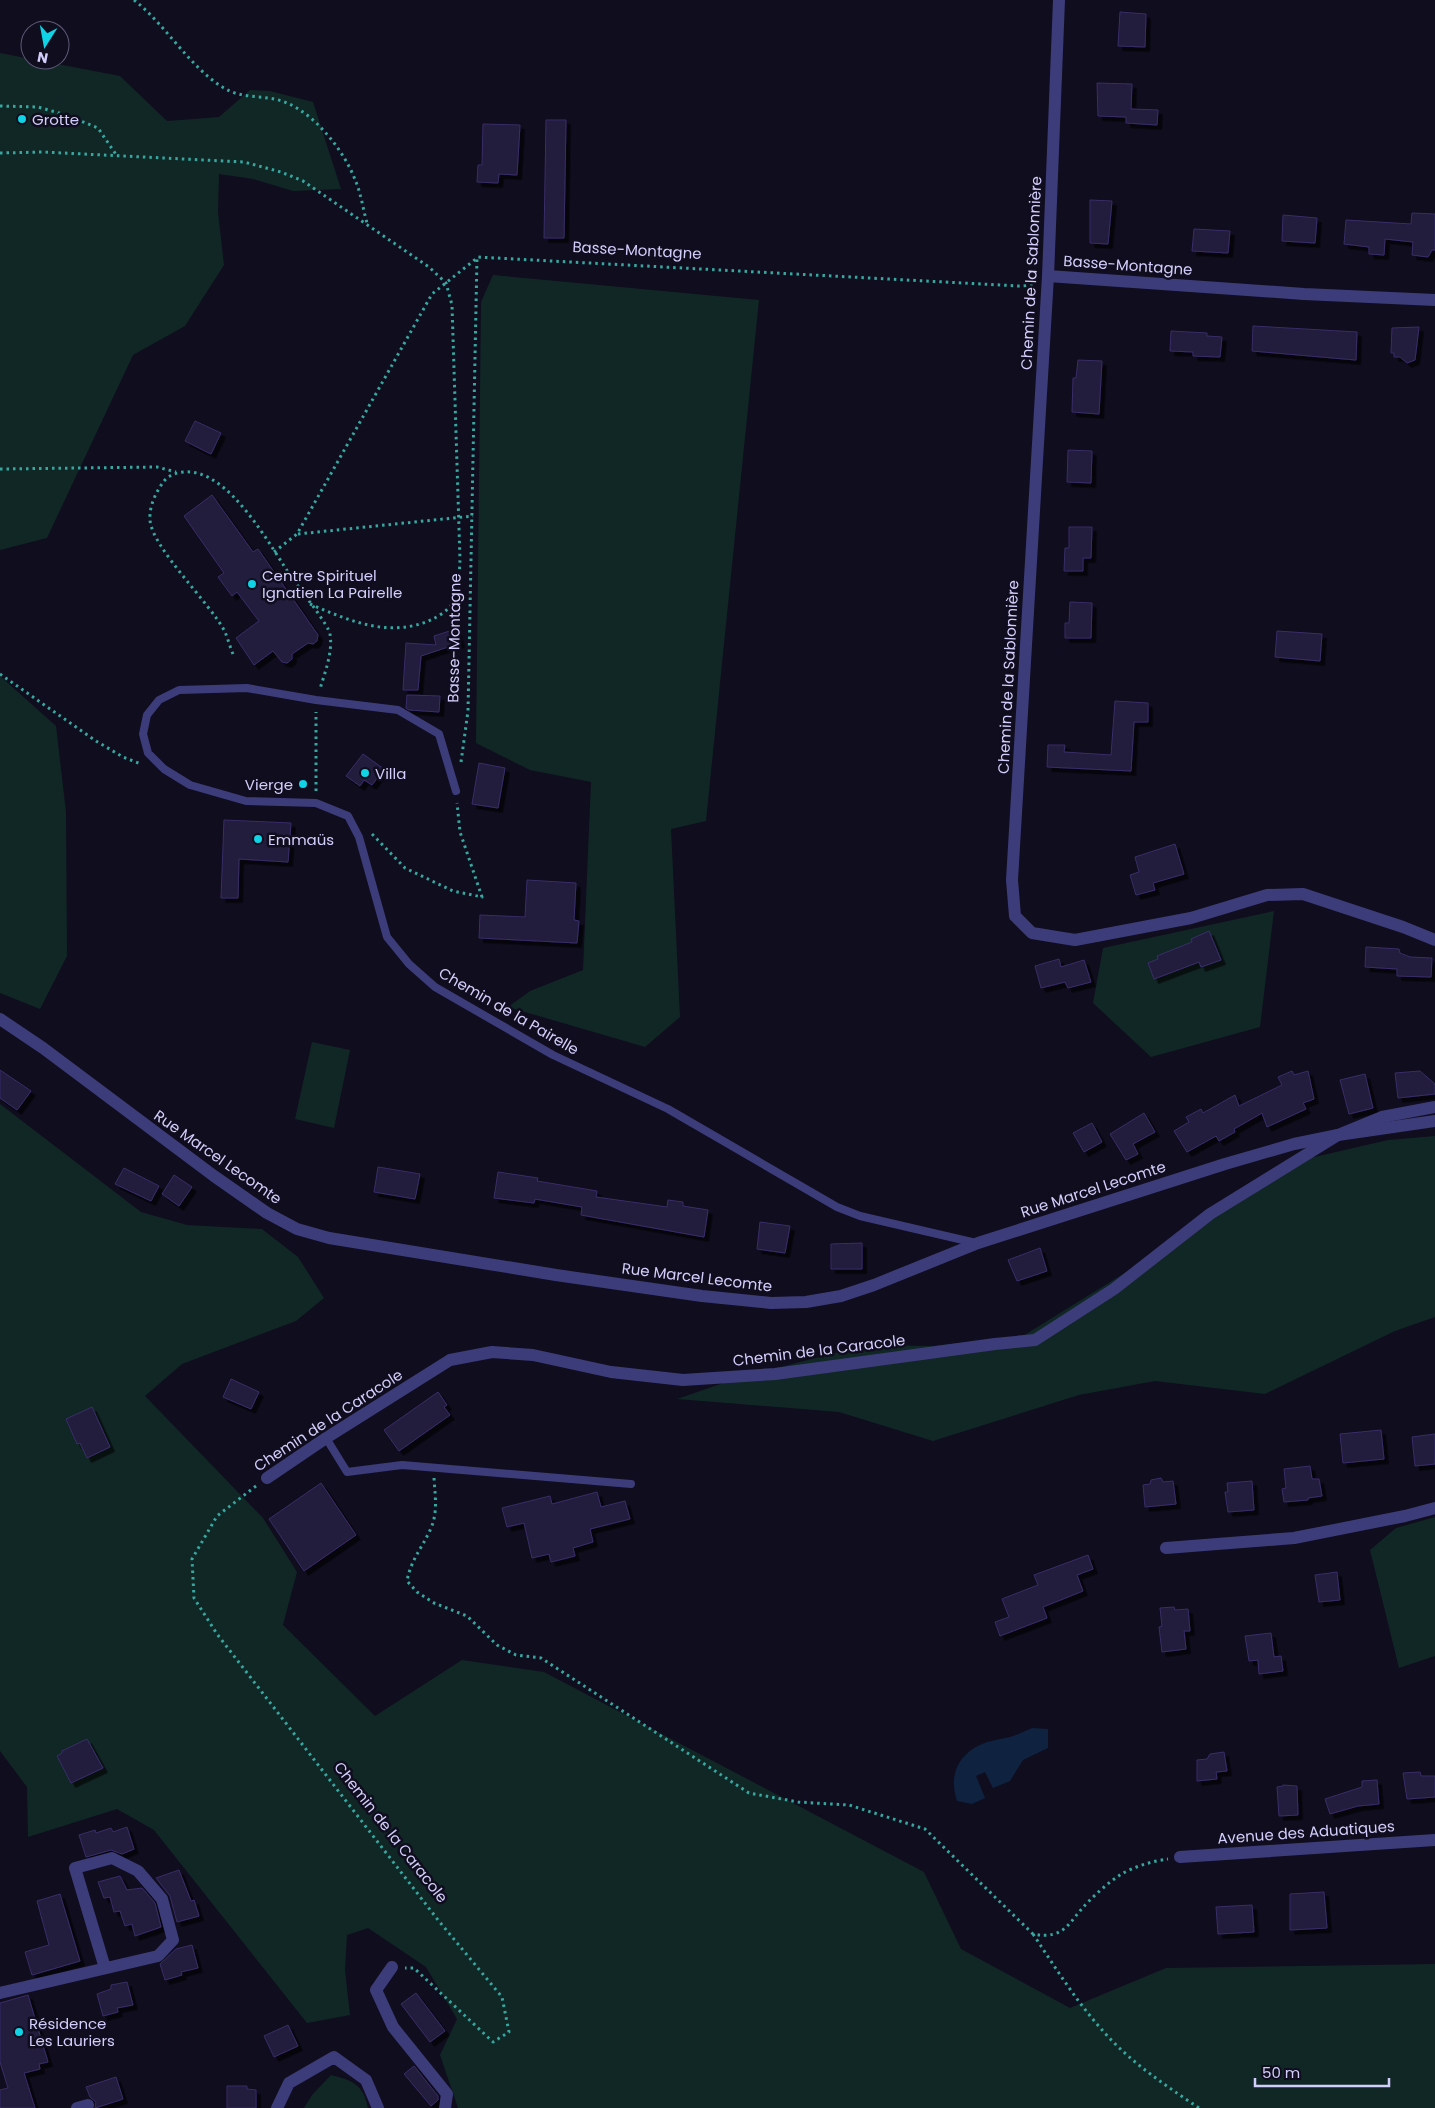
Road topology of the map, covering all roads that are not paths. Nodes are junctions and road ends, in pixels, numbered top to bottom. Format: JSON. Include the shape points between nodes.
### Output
{"nodes":[{"id":1,"x":1059,"y":0,"type":"edge"},
{"id":2,"x":1048,"y":276,"type":"junction"},
{"id":3,"x":1435,"y":300,"type":"edge"},
{"id":4,"x":456,"y":791,"type":"road end"},
{"id":5,"x":1435,"y":940,"type":"edge"},
{"id":6,"x":0,"y":1019,"type":"edge"},
{"id":7,"x":1435,"y":1107,"type":"edge"},
{"id":8,"x":1435,"y":1121,"type":"edge"},
{"id":9,"x":1338,"y":1135,"type":"junction"},
{"id":10,"x":978,"y":1243,"type":"junction"},
{"id":11,"x":326,"y":1438,"type":"junction"},
{"id":12,"x":267,"y":1478,"type":"road end"},
{"id":13,"x":631,"y":1484,"type":"dead end"},
{"id":14,"x":1435,"y":1508,"type":"edge"},
{"id":15,"x":1166,"y":1548,"type":"dead end"},
{"id":16,"x":1435,"y":1840,"type":"edge"},
{"id":17,"x":1180,"y":1857,"type":"road end"},
{"id":18,"x":392,"y":1967,"type":"road end"},
{"id":19,"x":105,"y":1968,"type":"junction"},
{"id":20,"x":0,"y":1993,"type":"edge"},
{"id":21,"x":277,"y":2108,"type":"edge"},
{"id":22,"x":378,"y":2108,"type":"edge"},
{"id":23,"x":445,"y":2108,"type":"edge"}],
"edges":[{"from":1,"to":2,"type":"street","name":"Chemin de la Sablonnière"},
{"from":2,"to":3,"type":"street","name":"Basse-Montagne"},
{"from":2,"to":5,"type":"street","name":"Chemin de la Sablonnière","via":[[1012,880],[1015,916],[1032,933],[1076,940],[1190,918],[1268,894],[1303,894]]},
{"from":4,"to":10,"type":"lane","name":"Chemin de la Pairelle","via":[[439,734],[398,710],[247,688],[178,690],[159,700],[147,715],[143,734],[148,753],[164,769],[190,785],[246,801],[316,803],[348,816],[359,837],[387,937],[409,964],[435,987],[553,1055],[668,1109],[836,1208]]},
{"from":6,"to":10,"type":"street","name":"Rue Marcel Lecomte","via":[[267,1213],[298,1229],[329,1238],[556,1275],[771,1303],[841,1296],[908,1273]]},
{"from":7,"to":9,"type":"street","via":[[1382,1117]]},
{"from":8,"to":9,"type":"street","name":"Rue Marcel Lecomte"},
{"from":9,"to":10,"type":"street","name":"Rue Marcel Lecomte","via":[[1225,1164]]},
{"from":9,"to":11,"type":"street","name":"Chemin de la Caracole","via":[[1210,1214],[1114,1289],[1035,1340],[775,1374],[683,1380],[611,1372],[533,1355],[492,1352],[450,1360]]},
{"from":11,"to":12,"type":"street","name":"Chemin de la Caracole"},
{"from":11,"to":13,"type":"lane","via":[[347,1472],[402,1465]]},
{"from":14,"to":15,"type":"street","via":[[1294,1538]]},
{"from":16,"to":17,"type":"street","name":"Avenue des Aduatiques"},
{"from":18,"to":23,"type":"street","via":[[376,1990],[393,2027],[447,2094]]},
{"from":19,"to":19,"type":"street","via":[[158,1956],[173,1940],[162,1899],[138,1871],[112,1858],[75,1868]]},
{"from":19,"to":20,"type":"street"},
{"from":21,"to":22,"type":"street","via":[[289,2083],[334,2057],[366,2080]]}]}
